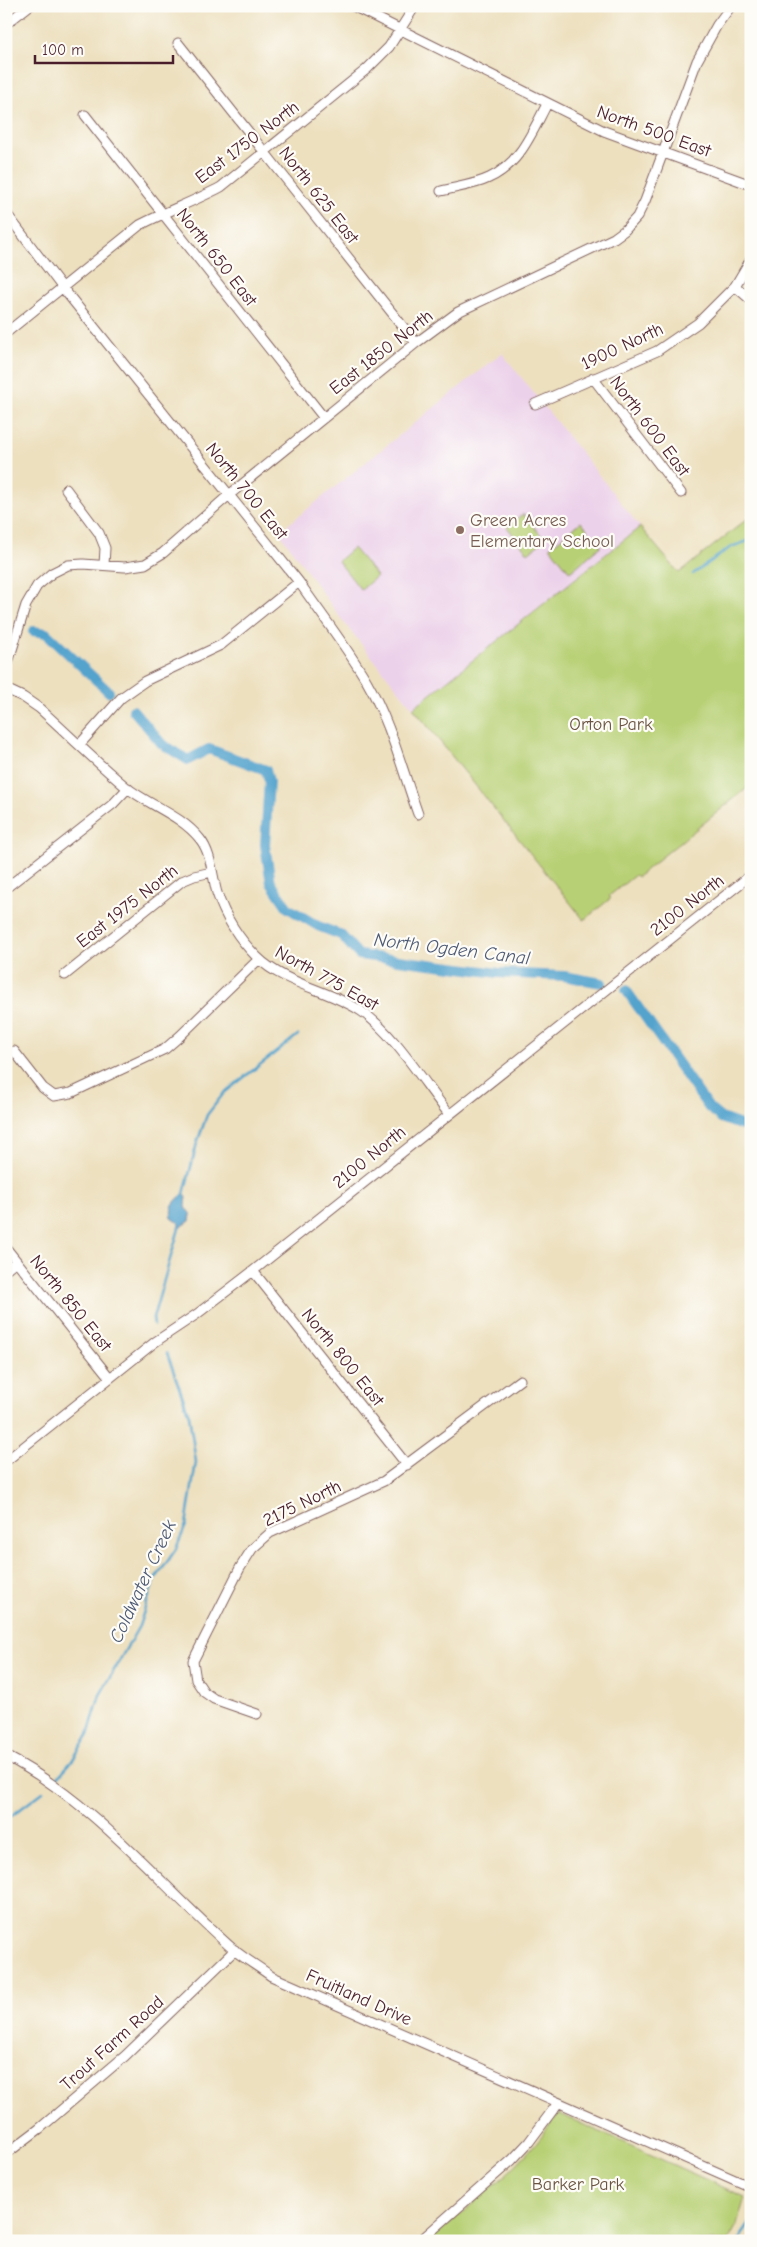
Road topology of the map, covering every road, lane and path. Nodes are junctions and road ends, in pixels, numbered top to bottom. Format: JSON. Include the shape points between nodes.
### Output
{"nodes":[{"id":1,"x":29,"y":6,"type":"edge"},
{"id":2,"x":353,"y":6,"type":"edge"},
{"id":3,"x":415,"y":6,"type":"edge"},
{"id":4,"x":731,"y":6,"type":"edge"},
{"id":5,"x":6,"y":24,"type":"edge"},
{"id":6,"x":398,"y":30,"type":"junction"},
{"id":7,"x":178,"y":43,"type":"dead end"},
{"id":8,"x":547,"y":104,"type":"junction"},
{"id":9,"x":85,"y":115,"type":"dead end"},
{"id":10,"x":264,"y":152,"type":"junction"},
{"id":11,"x":664,"y":152,"type":"junction"},
{"id":12,"x":751,"y":185,"type":"edge"},
{"id":13,"x":441,"y":190,"type":"dead end"},
{"id":14,"x":6,"y":213,"type":"edge"},
{"id":15,"x":162,"y":213,"type":"junction"},
{"id":16,"x":751,"y":259,"type":"edge"},
{"id":17,"x":735,"y":286,"type":"junction"},
{"id":18,"x":62,"y":287,"type":"junction"},
{"id":19,"x":751,"y":300,"type":"edge"},
{"id":20,"x":6,"y":333,"type":"edge"},
{"id":21,"x":416,"y":343,"type":"junction"},
{"id":22,"x":593,"y":378,"type":"junction"},
{"id":23,"x":536,"y":404,"type":"dead end"},
{"id":24,"x":324,"y":418,"type":"junction"},
{"id":25,"x":66,"y":489,"type":"dead end"},
{"id":26,"x":681,"y":494,"type":"dead end"},
{"id":27,"x":229,"y":495,"type":"junction"},
{"id":28,"x":104,"y":565,"type":"junction"},
{"id":29,"x":299,"y":582,"type":"junction"},
{"id":30,"x":6,"y":669,"type":"edge"},
{"id":31,"x":6,"y":689,"type":"edge"},
{"id":32,"x":80,"y":744,"type":"junction"},
{"id":33,"x":128,"y":788,"type":"junction"},
{"id":34,"x":418,"y":814,"type":"dead end"},
{"id":35,"x":212,"y":872,"type":"junction"},
{"id":36,"x":751,"y":875,"type":"edge"},
{"id":37,"x":6,"y":888,"type":"edge"},
{"id":38,"x":259,"y":959,"type":"junction"},
{"id":39,"x":65,"y":975,"type":"dead end"},
{"id":40,"x":14,"y":1051,"type":"dead end"},
{"id":41,"x":449,"y":1114,"type":"junction"},
{"id":42,"x":6,"y":1248,"type":"edge"},
{"id":43,"x":16,"y":1261,"type":"junction"},
{"id":44,"x":6,"y":1269,"type":"edge"},
{"id":45,"x":253,"y":1271,"type":"junction"},
{"id":46,"x":110,"y":1378,"type":"junction"},
{"id":47,"x":520,"y":1380,"type":"dead end"},
{"id":48,"x":6,"y":1461,"type":"edge"},
{"id":49,"x":407,"y":1464,"type":"junction"},
{"id":50,"x":257,"y":1714,"type":"dead end"},
{"id":51,"x":6,"y":1756,"type":"edge"},
{"id":52,"x":235,"y":1950,"type":"junction"},
{"id":53,"x":558,"y":2103,"type":"junction"},
{"id":54,"x":6,"y":2154,"type":"edge"},
{"id":55,"x":751,"y":2187,"type":"edge"},
{"id":56,"x":420,"y":2241,"type":"edge"}],
"edges":[{"from":1,"to":5,"type":"street"},
{"from":2,"to":6,"type":"street"},
{"from":3,"to":6,"type":"street","name":"East 1750 North"},
{"from":4,"to":11,"type":"street","name":"East 1850 North","via":[[697,61]]},
{"from":6,"to":8,"type":"street"},
{"from":6,"to":10,"type":"street","name":"East 1750 North","via":[[389,47],[367,69]]},
{"from":7,"to":10,"type":"street","name":"North 625 East"},
{"from":8,"to":11,"type":"street","name":"North 500 East","via":[[604,132]]},
{"from":8,"to":13,"type":"street","via":[[524,148],[506,168],[488,178]]},
{"from":9,"to":15,"type":"street","name":"North 650 East"},
{"from":10,"to":15,"type":"street","name":"East 1750 North","via":[[221,186]]},
{"from":10,"to":21,"type":"street","name":"North 625 East"},
{"from":11,"to":12,"type":"street","name":"North 500 East"},
{"from":11,"to":21,"type":"street","name":"East 1850 North","via":[[645,201],[625,230],[596,248],[458,312]]},
{"from":14,"to":18,"type":"street","name":"North 700 East"},
{"from":15,"to":18,"type":"street","name":"East 1750 North","via":[[140,225]]},
{"from":15,"to":24,"type":"street","name":"North 650 East"},
{"from":16,"to":17,"type":"street","name":"1900 North"},
{"from":17,"to":19,"type":"street"},
{"from":17,"to":22,"type":"street","name":"1900 North","via":[[698,323],[657,351]]},
{"from":18,"to":20,"type":"street","name":"East 1750 North"},
{"from":18,"to":27,"type":"street","name":"North 700 East"},
{"from":21,"to":24,"type":"street","name":"East 1850 North"},
{"from":22,"to":23,"type":"street","name":"1900 North"},
{"from":22,"to":26,"type":"street","name":"North 600 East"},
{"from":24,"to":27,"type":"street","name":"East 1850 North"},
{"from":25,"to":28,"type":"street","via":[[99,533],[105,548]]},
{"from":27,"to":28,"type":"street","name":"East 1850 North","via":[[163,553],[145,564],[125,567]]},
{"from":27,"to":29,"type":"street","name":"North 700 East"},
{"from":28,"to":30,"type":"street","name":"East 1850 North","via":[[68,565],[37,586],[26,606]]},
{"from":29,"to":32,"type":"street","via":[[221,646],[133,688]]},
{"from":29,"to":34,"type":"street","name":"North 700 East","via":[[366,680],[381,711]]},
{"from":31,"to":32,"type":"street","name":"North 775 East","via":[[39,708]]},
{"from":32,"to":33,"type":"street","name":"North 775 East"},
{"from":33,"to":35,"type":"street","name":"North 775 East","via":[[188,826],[202,840]]},
{"from":33,"to":37,"type":"street","via":[[113,804]]},
{"from":35,"to":38,"type":"street","name":"North 775 East","via":[[225,914],[242,941]]},
{"from":35,"to":39,"type":"street","name":"East 1975 North","via":[[182,881]]},
{"from":36,"to":41,"type":"street","name":"2100 North"},
{"from":38,"to":40,"type":"street","via":[[165,1048],[71,1093],[54,1096],[43,1088]]},
{"from":38,"to":41,"type":"street","name":"North 775 East","via":[[280,973],[360,1010],[376,1022]]},
{"from":41,"to":45,"type":"street","name":"2100 North"},
{"from":42,"to":43,"type":"street","name":"North 850 East"},
{"from":43,"to":44,"type":"street"},
{"from":43,"to":46,"type":"street","name":"North 850 East"},
{"from":45,"to":46,"type":"street","name":"2100 North"},
{"from":45,"to":49,"type":"street","name":"North 800 East"},
{"from":46,"to":48,"type":"street","name":"2100 North"},
{"from":47,"to":49,"type":"street","name":"2175 North"},
{"from":49,"to":50,"type":"street","name":"2175 North","via":[[384,1481],[347,1500],[270,1533],[252,1549],[240,1568],[194,1662],[196,1680],[214,1699]]},
{"from":51,"to":52,"type":"street","name":"Fruitland Drive","via":[[26,1766],[84,1809]]},
{"from":52,"to":53,"type":"street","name":"Fruitland Drive","via":[[271,1976]]},
{"from":52,"to":54,"type":"street","name":"Trout Farm Road","via":[[125,2056]]},
{"from":53,"to":55,"type":"street","name":"Fruitland Drive"},
{"from":53,"to":56,"type":"street","via":[[512,2160]]}]}
